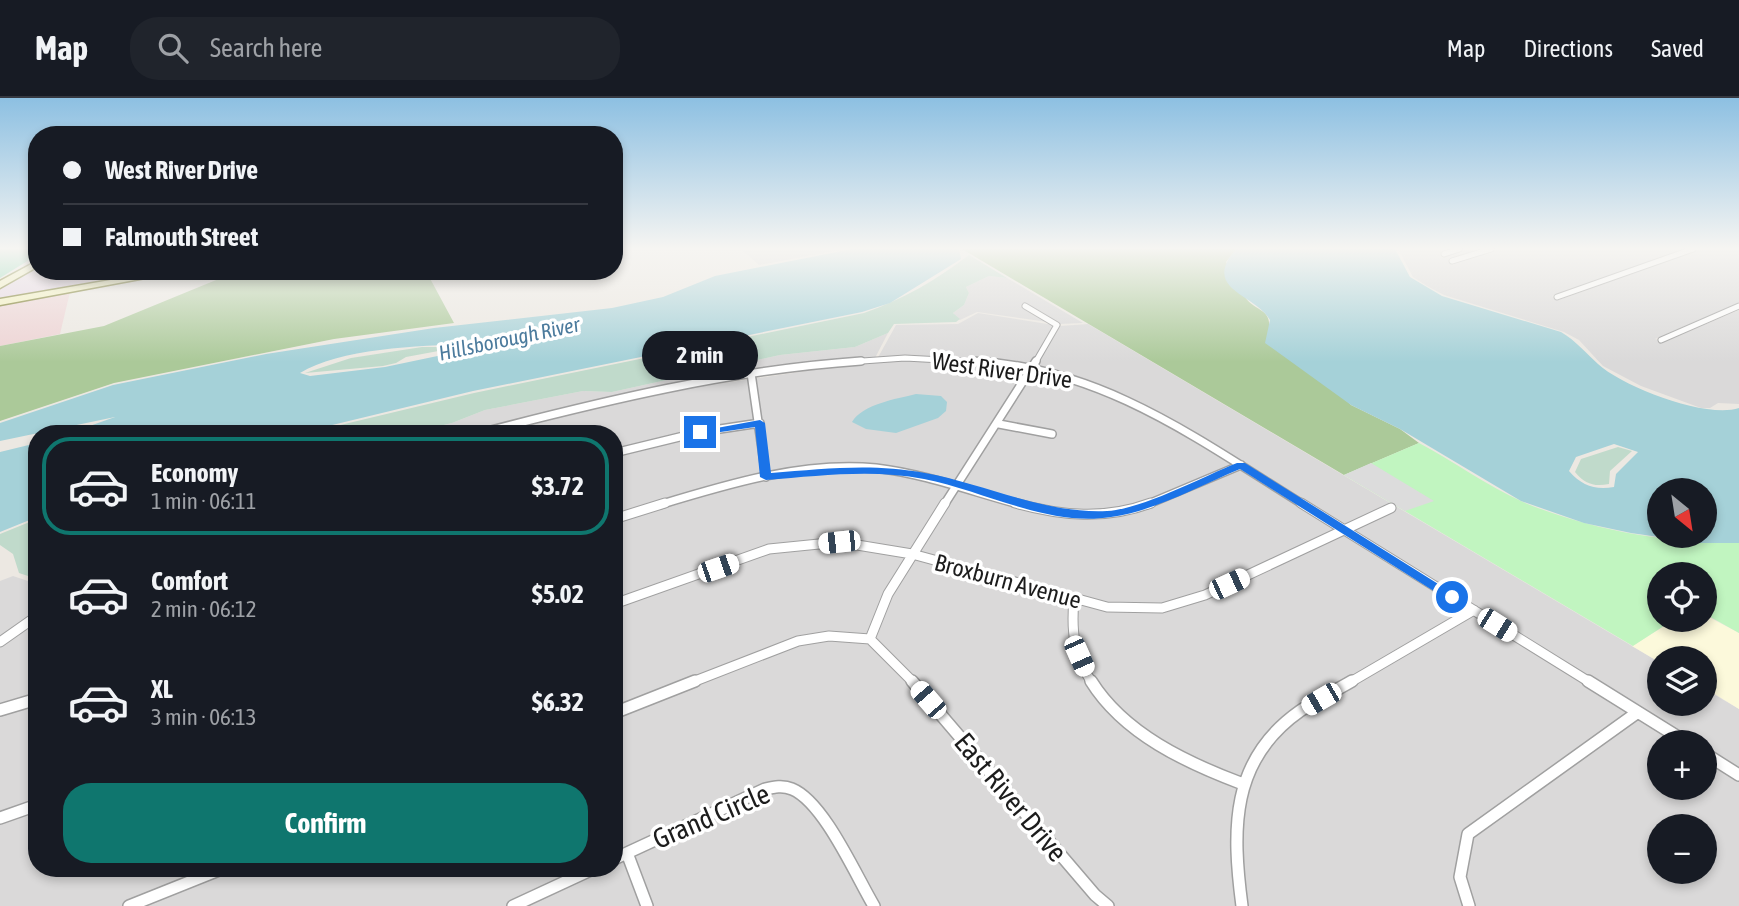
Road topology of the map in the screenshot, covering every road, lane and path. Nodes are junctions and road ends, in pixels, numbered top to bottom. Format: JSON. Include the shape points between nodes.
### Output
{"nodes":[{"id":1,"x":88,"y":287,"type":"edge"},
{"id":2,"x":1586,"y":287,"type":"edge"},
{"id":3,"x":1557,"y":297,"type":"dead end"},
{"id":4,"x":0,"y":302,"type":"edge"},
{"id":5,"x":1025,"y":306,"type":"dead end"},
{"id":6,"x":1739,"y":306,"type":"edge"},
{"id":7,"x":1661,"y":340,"type":"dead end"},
{"id":8,"x":1033,"y":369,"type":"junction"},
{"id":9,"x":751,"y":373,"type":"junction"},
{"id":10,"x":760,"y":423,"type":"junction"},
{"id":11,"x":999,"y":424,"type":"junction"},
{"id":12,"x":514,"y":425,"type":"edge"},
{"id":13,"x":1052,"y":434,"type":"dead end"},
{"id":14,"x":623,"y":451,"type":"edge"},
{"id":15,"x":1241,"y":465,"type":"junction"},
{"id":16,"x":766,"y":477,"type":"junction"},
{"id":17,"x":956,"y":486,"type":"junction"},
{"id":18,"x":1391,"y":508,"type":"dead end"},
{"id":19,"x":623,"y":516,"type":"edge"},
{"id":20,"x":1345,"y":529,"type":"junction"},
{"id":21,"x":912,"y":554,"type":"junction"},
{"id":22,"x":1074,"y":599,"type":"junction"},
{"id":23,"x":623,"y":601,"type":"edge"},
{"id":24,"x":1474,"y":610,"type":"junction"},
{"id":25,"x":28,"y":622,"type":"edge"},
{"id":26,"x":870,"y":639,"type":"junction"},
{"id":27,"x":0,"y":642,"type":"edge"},
{"id":28,"x":28,"y":702,"type":"edge"},
{"id":29,"x":623,"y":709,"type":"edge"},
{"id":30,"x":0,"y":710,"type":"edge"},
{"id":31,"x":1638,"y":712,"type":"junction"},
{"id":32,"x":1667,"y":730,"type":"edge"},
{"id":33,"x":1717,"y":761,"type":"edge"},
{"id":34,"x":1739,"y":775,"type":"edge"},
{"id":35,"x":1243,"y":784,"type":"junction"},
{"id":36,"x":28,"y":808,"type":"edge"},
{"id":37,"x":0,"y":818,"type":"edge"},
{"id":38,"x":627,"y":853,"type":"junction"},
{"id":39,"x":623,"y":855,"type":"edge"},
{"id":40,"x":202,"y":877,"type":"edge"},
{"id":41,"x":576,"y":877,"type":"edge"},
{"id":42,"x":129,"y":906,"type":"edge"},
{"id":43,"x":513,"y":906,"type":"edge"},
{"id":44,"x":647,"y":906,"type":"edge"},
{"id":45,"x":874,"y":906,"type":"edge"},
{"id":46,"x":1108,"y":906,"type":"edge"},
{"id":47,"x":1242,"y":906,"type":"edge"},
{"id":48,"x":1469,"y":906,"type":"edge"}],
"edges":[{"from":1,"to":4,"type":"street"},
{"from":2,"to":3,"type":"street"},
{"from":5,"to":8,"type":"street","via":[[1057,325]]},
{"from":6,"to":7,"type":"street"},
{"from":8,"to":9,"type":"street","name":"West River Drive","via":[[916,359],[822,363]]},
{"from":8,"to":11,"type":"street"},
{"from":8,"to":15,"type":"street","name":"West River Drive","via":[[1125,395]]},
{"from":9,"to":10,"type":"street"},
{"from":9,"to":12,"type":"street","name":"West River Drive","via":[[585,405]]},
{"from":10,"to":14,"type":"street"},
{"from":10,"to":16,"type":"street"},
{"from":11,"to":13,"type":"street"},
{"from":11,"to":17,"type":"street"},
{"from":15,"to":17,"type":"street","via":[[1110,514],[1045,509]]},
{"from":15,"to":20,"type":"street","name":"West River Drive"},
{"from":16,"to":17,"type":"street","via":[[874,468]]},
{"from":16,"to":19,"type":"street"},
{"from":17,"to":21,"type":"street"},
{"from":18,"to":20,"type":"street","name":"Broxburn Avenue"},
{"from":20,"to":22,"type":"street","name":"Broxburn Avenue","via":[[1182,604],[1145,610]]},
{"from":20,"to":24,"type":"street","name":"West River Drive"},
{"from":21,"to":22,"type":"street","name":"Broxburn Avenue"},
{"from":21,"to":23,"type":"street","name":"Broxburn Avenue","via":[[839,542],[769,550]]},
{"from":21,"to":26,"type":"street","via":[[876,614]]},
{"from":22,"to":35,"type":"street","via":[[1073,643],[1085,670],[1117,715],[1166,751]]},
{"from":24,"to":31,"type":"street","name":"West River Drive"},
{"from":24,"to":35,"type":"street","via":[[1299,712],[1267,741]]},
{"from":25,"to":27,"type":"street"},
{"from":26,"to":29,"type":"street","via":[[829,636],[798,641]]},
{"from":26,"to":46,"type":"street","name":"East River Drive","via":[[895,661]]},
{"from":28,"to":30,"type":"street"},
{"from":31,"to":32,"type":"street","name":"West River Drive"},
{"from":31,"to":48,"type":"street","via":[[1468,834],[1460,877]]},
{"from":33,"to":34,"type":"street"},
{"from":35,"to":47,"type":"street","via":[[1235,854]]},
{"from":36,"to":37,"type":"street"},
{"from":38,"to":39,"type":"street","name":"Grand Circle"},
{"from":38,"to":44,"type":"street"},
{"from":38,"to":45,"type":"street","name":"Grand Circle","via":[[765,789],[786,786],[812,805]]},
{"from":40,"to":42,"type":"street"},
{"from":41,"to":43,"type":"street"}]}
